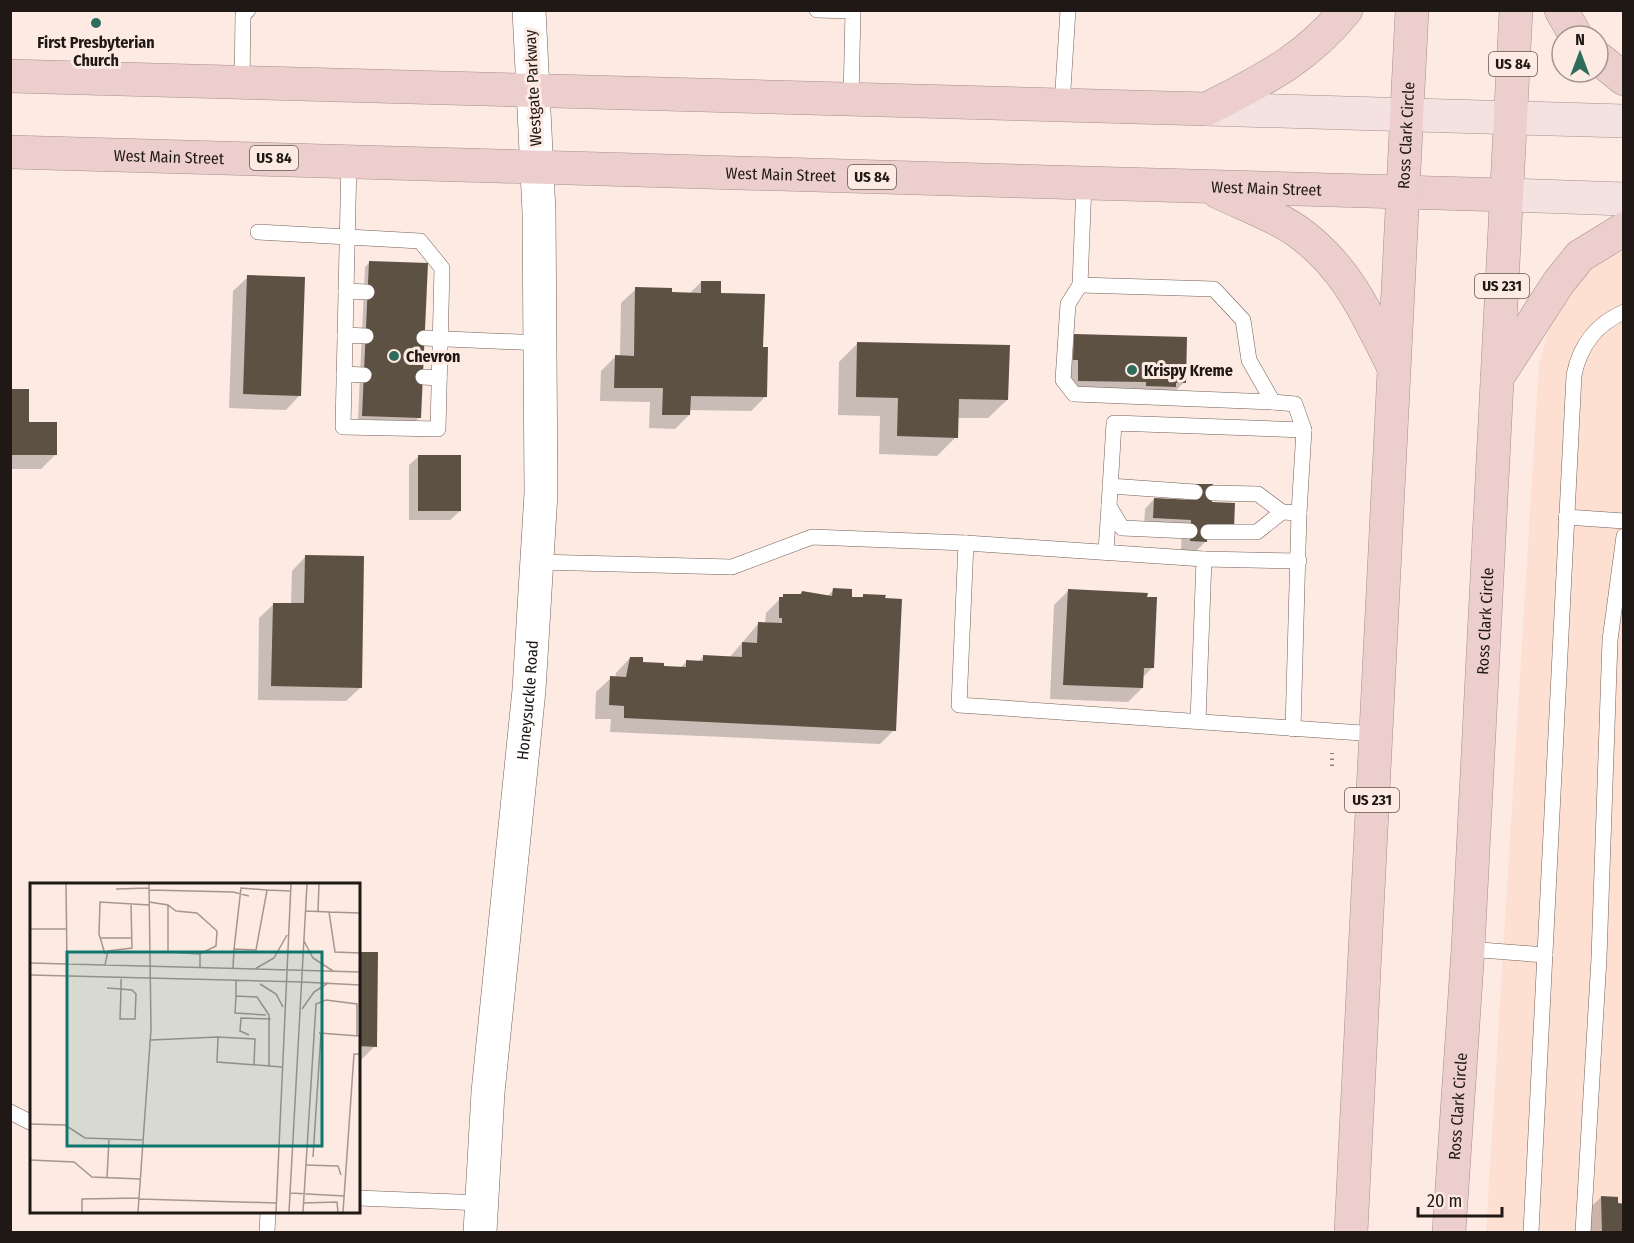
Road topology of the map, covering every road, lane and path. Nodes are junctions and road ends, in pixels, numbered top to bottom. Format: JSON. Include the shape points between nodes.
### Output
{"nodes":[{"id":1,"x":529,"y":10,"type":"edge"},
{"id":2,"x":817,"y":10,"type":"edge"},
{"id":3,"x":1068,"y":10,"type":"edge"},
{"id":4,"x":1346,"y":10,"type":"edge"},
{"id":5,"x":1412,"y":10,"type":"edge"},
{"id":6,"x":1515,"y":10,"type":"edge"},
{"id":7,"x":1561,"y":10,"type":"edge"},
{"id":8,"x":855,"y":11,"type":"edge"},
{"id":9,"x":243,"y":12,"type":"edge"},
{"id":10,"x":1569,"y":24,"type":"edge"},
{"id":11,"x":1610,"y":68,"type":"edge"},
{"id":12,"x":10,"y":76,"type":"edge"},
{"id":13,"x":1623,"y":79,"type":"edge"},
{"id":14,"x":242,"y":82,"type":"junction"},
{"id":15,"x":533,"y":89,"type":"junction"},
{"id":16,"x":852,"y":99,"type":"junction"},
{"id":17,"x":1062,"y":105,"type":"junction"},
{"id":18,"x":1207,"y":109,"type":"junction"},
{"id":19,"x":1407,"y":114,"type":"junction"},
{"id":20,"x":1511,"y":118,"type":"junction"},
{"id":21,"x":1623,"y":121,"type":"edge"},
{"id":22,"x":10,"y":152,"type":"edge"},
{"id":23,"x":349,"y":160,"type":"junction"},
{"id":24,"x":537,"y":165,"type":"junction"},
{"id":25,"x":1084,"y":183,"type":"junction"},
{"id":26,"x":1208,"y":187,"type":"junction"},
{"id":27,"x":1402,"y":193,"type":"junction"},
{"id":28,"x":1506,"y":195,"type":"junction"},
{"id":29,"x":1623,"y":199,"type":"edge"},
{"id":30,"x":1623,"y":229,"type":"edge"},
{"id":31,"x":258,"y":232,"type":"dead end"},
{"id":32,"x":348,"y":237,"type":"junction"},
{"id":33,"x":1080,"y":285,"type":"junction"},
{"id":34,"x":346,"y":291,"type":"junction"},
{"id":35,"x":367,"y":292,"type":"dead end"},
{"id":36,"x":1623,"y":312,"type":"edge"},
{"id":37,"x":345,"y":335,"type":"junction"},
{"id":38,"x":366,"y":336,"type":"dead end"},
{"id":39,"x":432,"y":338,"type":"junction"},
{"id":40,"x":541,"y":343,"type":"junction"},
{"id":41,"x":1394,"y":368,"type":"junction"},
{"id":42,"x":344,"y":374,"type":"junction"},
{"id":43,"x":364,"y":375,"type":"dead end"},
{"id":44,"x":423,"y":377,"type":"dead end"},
{"id":45,"x":439,"y":378,"type":"junction"},
{"id":46,"x":1497,"y":378,"type":"junction"},
{"id":47,"x":1273,"y":402,"type":"junction"},
{"id":48,"x":1304,"y":430,"type":"junction"},
{"id":49,"x":1110,"y":486,"type":"junction"},
{"id":50,"x":1195,"y":492,"type":"dead end"},
{"id":51,"x":1213,"y":493,"type":"dead end"},
{"id":52,"x":1109,"y":506,"type":"junction"},
{"id":53,"x":1282,"y":512,"type":"junction"},
{"id":54,"x":1299,"y":513,"type":"junction"},
{"id":55,"x":1566,"y":517,"type":"junction"},
{"id":56,"x":1623,"y":521,"type":"edge"},
{"id":57,"x":1190,"y":531,"type":"dead end"},
{"id":58,"x":1208,"y":532,"type":"dead end"},
{"id":59,"x":1623,"y":536,"type":"edge"},
{"id":60,"x":966,"y":543,"type":"junction"},
{"id":61,"x":1106,"y":551,"type":"junction"},
{"id":62,"x":1204,"y":559,"type":"junction"},
{"id":63,"x":1299,"y":561,"type":"junction"},
{"id":64,"x":537,"y":562,"type":"junction"},
{"id":65,"x":1198,"y":721,"type":"junction"},
{"id":66,"x":1293,"y":729,"type":"junction"},
{"id":67,"x":1376,"y":734,"type":"junction"},
{"id":68,"x":1468,"y":949,"type":"junction"},
{"id":69,"x":1545,"y":955,"type":"junction"},
{"id":70,"x":10,"y":1112,"type":"edge"},
{"id":71,"x":30,"y":1122,"type":"edge"},
{"id":72,"x":360,"y":1198,"type":"edge"},
{"id":73,"x":268,"y":1213,"type":"edge"},
{"id":74,"x":481,"y":1218,"type":"edge"},
{"id":75,"x":267,"y":1233,"type":"edge"},
{"id":76,"x":1351,"y":1233,"type":"edge"},
{"id":77,"x":1449,"y":1233,"type":"edge"},
{"id":78,"x":1531,"y":1233,"type":"edge"},
{"id":79,"x":1583,"y":1233,"type":"edge"}],
"edges":[{"from":1,"to":15,"type":"main road","name":"Westgate Parkway"},
{"from":2,"to":8,"type":"lane"},
{"from":3,"to":17,"type":"lane"},
{"from":4,"to":18,"type":"highway","via":[[1325,37],[1290,64]]},
{"from":5,"to":19,"type":"highway","name":"Ross Clark Circle","number":"US 231"},
{"from":6,"to":20,"type":"highway","name":"Ross Clark Circle","number":"US 84"},
{"from":7,"to":10,"type":"highway"},
{"from":8,"to":16,"type":"lane"},
{"from":9,"to":14,"type":"lane"},
{"from":11,"to":13,"type":"highway"},
{"from":12,"to":14,"type":"highway"},
{"from":14,"to":15,"type":"highway"},
{"from":15,"to":16,"type":"highway"},
{"from":15,"to":24,"type":"main road","name":"Westgate Parkway"},
{"from":16,"to":17,"type":"highway"},
{"from":17,"to":18,"type":"highway"},
{"from":18,"to":19,"type":"main road"},
{"from":19,"to":20,"type":"main road"},
{"from":19,"to":27,"type":"highway","name":"Ross Clark Circle","number":"US 231"},
{"from":20,"to":21,"type":"main road"},
{"from":20,"to":28,"type":"highway","name":"Ross Clark Circle","number":"US 84"},
{"from":22,"to":23,"type":"highway","name":"West Main Street","number":"US 84"},
{"from":23,"to":24,"type":"highway","name":"West Main Street","number":"US 84"},
{"from":23,"to":32,"type":"lane"},
{"from":24,"to":25,"type":"highway","name":"West Main Street","number":"US 84"},
{"from":24,"to":40,"type":"main road","name":"Honeysuckle Road"},
{"from":25,"to":26,"type":"highway","name":"West Main Street","number":"US 84"},
{"from":25,"to":33,"type":"lane"},
{"from":26,"to":27,"type":"highway","name":"West Main Street","number":"US 84"},
{"from":26,"to":41,"type":"highway","via":[[1296,230],[1338,268],[1359,298]]},
{"from":27,"to":28,"type":"highway","name":"West Main Street","number":"US 84"},
{"from":27,"to":41,"type":"highway","name":"Ross Clark Circle","number":"US 231"},
{"from":28,"to":29,"type":"main road","name":"West Main Street"},
{"from":28,"to":46,"type":"highway","name":"Ross Clark Circle","number":"US 231"},
{"from":30,"to":46,"type":"highway","via":[[1580,256]]},
{"from":31,"to":32,"type":"lane"},
{"from":32,"to":34,"type":"lane"},
{"from":32,"to":39,"type":"lane","via":[[420,241],[442,268],[434,295]]},
{"from":33,"to":47,"type":"lane","via":[[1214,289],[1243,320],[1249,360]]},
{"from":33,"to":47,"type":"lane","via":[[1068,304],[1063,380],[1074,394]]},
{"from":34,"to":35,"type":"lane"},
{"from":34,"to":37,"type":"lane"},
{"from":36,"to":55,"type":"lane","via":[[1592,334],[1577,360]]},
{"from":37,"to":38,"type":"lane"},
{"from":37,"to":42,"type":"lane"},
{"from":39,"to":40,"type":"lane"},
{"from":39,"to":45,"type":"lane"},
{"from":40,"to":64,"type":"main road","name":"Honeysuckle Road"},
{"from":41,"to":67,"type":"highway","name":"Ross Clark Circle","number":"US 231"},
{"from":42,"to":43,"type":"lane"},
{"from":42,"to":45,"type":"lane","via":[[343,427],[438,429]]},
{"from":44,"to":45,"type":"lane"},
{"from":46,"to":68,"type":"highway","name":"Ross Clark Circle","number":"US 231"},
{"from":47,"to":48,"type":"lane","via":[[1295,404]]},
{"from":48,"to":49,"type":"lane","via":[[1114,423]]},
{"from":48,"to":54,"type":"lane"},
{"from":49,"to":50,"type":"lane"},
{"from":49,"to":52,"type":"lane"},
{"from":51,"to":53,"type":"lane","via":[[1258,494]]},
{"from":52,"to":57,"type":"lane","via":[[1122,528]]},
{"from":52,"to":61,"type":"lane"},
{"from":53,"to":54,"type":"lane"},
{"from":53,"to":58,"type":"lane","via":[[1257,532]]},
{"from":54,"to":63,"type":"lane"},
{"from":55,"to":56,"type":"lane"},
{"from":55,"to":69,"type":"lane"},
{"from":59,"to":79,"type":"lane","via":[[1610,640],[1599,958]]},
{"from":60,"to":61,"type":"lane"},
{"from":60,"to":64,"type":"lane","via":[[812,537],[732,567]]},
{"from":60,"to":65,"type":"lane","via":[[958,705]]},
{"from":61,"to":62,"type":"lane"},
{"from":62,"to":63,"type":"lane"},
{"from":62,"to":65,"type":"lane"},
{"from":63,"to":66,"type":"lane"},
{"from":64,"to":74,"type":"main road","name":"Honeysuckle Road","via":[[521,777],[488,1092]]},
{"from":65,"to":66,"type":"lane"},
{"from":66,"to":67,"type":"lane"},
{"from":67,"to":76,"type":"highway","name":"Ross Clark Circle","number":"US 231"},
{"from":68,"to":69,"type":"lane"},
{"from":68,"to":77,"type":"highway","name":"Ross Clark Circle","number":"US 231"},
{"from":69,"to":78,"type":"lane"},
{"from":70,"to":71,"type":"lane"},
{"from":72,"to":74,"type":"lane"},
{"from":73,"to":75,"type":"lane"}]}
